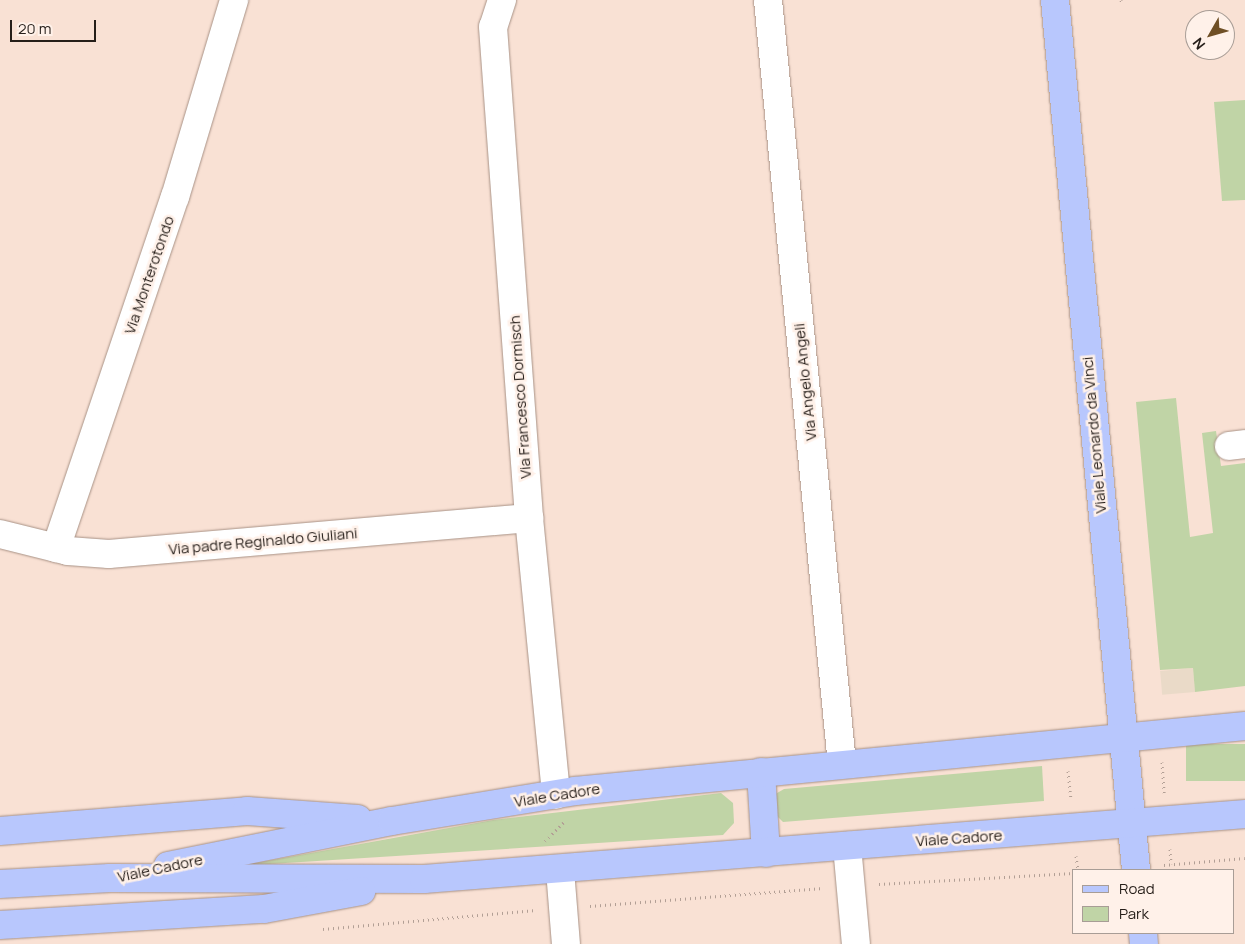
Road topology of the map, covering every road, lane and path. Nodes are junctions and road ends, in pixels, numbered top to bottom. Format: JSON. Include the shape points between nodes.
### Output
{"nodes":[{"id":1,"x":234,"y":0,"type":"edge"},
{"id":2,"x":502,"y":0,"type":"edge"},
{"id":3,"x":768,"y":0,"type":"edge"},
{"id":4,"x":1055,"y":0,"type":"edge"},
{"id":5,"x":528,"y":518,"type":"junction"},
{"id":6,"x":0,"y":534,"type":"edge"},
{"id":7,"x":56,"y":548,"type":"junction"},
{"id":8,"x":1245,"y":726,"type":"edge"},
{"id":9,"x":1122,"y":739,"type":"junction"},
{"id":10,"x":1161,"y":752,"type":"dead end"},
{"id":11,"x":1067,"y":762,"type":"dead end"},
{"id":12,"x":842,"y":764,"type":"junction"},
{"id":13,"x":752,"y":772,"type":"junction"},
{"id":14,"x":1164,"y":790,"type":"dead end"},
{"id":15,"x":1071,"y":798,"type":"dead end"},
{"id":16,"x":563,"y":805,"type":"junction"},
{"id":17,"x":1245,"y":814,"type":"edge"},
{"id":18,"x":392,"y":821,"type":"junction"},
{"id":19,"x":1131,"y":824,"type":"junction"},
{"id":20,"x":0,"y":831,"type":"edge"},
{"id":21,"x":540,"y":846,"type":"dead end"},
{"id":22,"x":846,"y":846,"type":"junction"},
{"id":23,"x":757,"y":854,"type":"junction"},
{"id":24,"x":1245,"y":858,"type":"edge"},
{"id":25,"x":1171,"y":864,"type":"dead end"},
{"id":26,"x":1136,"y":869,"type":"edge"},
{"id":27,"x":560,"y":870,"type":"junction"},
{"id":28,"x":1072,"y":873,"type":"edge"},
{"id":29,"x":110,"y":878,"type":"junction"},
{"id":30,"x":424,"y":879,"type":"junction"},
{"id":31,"x":0,"y":884,"type":"edge"},
{"id":32,"x":870,"y":885,"type":"dead end"},
{"id":33,"x":818,"y":888,"type":"dead end"},
{"id":34,"x":592,"y":906,"type":"dead end"},
{"id":35,"x":544,"y":910,"type":"dead end"},
{"id":36,"x":0,"y":925,"type":"edge"},
{"id":37,"x":320,"y":930,"type":"dead end"},
{"id":38,"x":566,"y":944,"type":"edge"},
{"id":39,"x":856,"y":944,"type":"edge"}],
"edges":[{"from":1,"to":7,"type":"street","name":"Via Monterotondo","via":[[176,197]]},
{"from":2,"to":5,"type":"street","name":"Via Francesco Dormisch","via":[[493,27]]},
{"from":3,"to":12,"type":"street","name":"Via Angelo Angeli"},
{"from":4,"to":9,"type":"main road","name":"Viale Leonardo da Vinci"},
{"from":5,"to":7,"type":"street","name":"Via padre Reginaldo Giuliani","via":[[109,554],[83,554]]},
{"from":5,"to":16,"type":"street","name":"Via Francesco Dormisch"},
{"from":6,"to":7,"type":"street","name":"Via padre Reginaldo Giuliani"},
{"from":8,"to":9,"type":"main road","name":"Viale Cadore"},
{"from":9,"to":12,"type":"main road","name":"Viale Cadore"},
{"from":9,"to":19,"type":"main road","name":"Viale Leonardo da Vinci"},
{"from":10,"to":14,"type":"path"},
{"from":11,"to":15,"type":"path"},
{"from":12,"to":13,"type":"main road","name":"Viale Cadore"},
{"from":13,"to":16,"type":"main road","name":"Viale Cadore"},
{"from":13,"to":23,"type":"main road"},
{"from":16,"to":18,"type":"main road","name":"Viale Cadore"},
{"from":16,"to":21,"type":"path"},
{"from":17,"to":19,"type":"main road","name":"Viale Cadore"},
{"from":18,"to":20,"type":"main road","via":[[247,811]]},
{"from":18,"to":29,"type":"main road","name":"Viale Cadore"},
{"from":19,"to":22,"type":"main road","name":"Viale Cadore"},
{"from":19,"to":26,"type":"main road","name":"Viale Leonardo da Vinci"},
{"from":22,"to":23,"type":"main road","name":"Viale Cadore"},
{"from":22,"to":39,"type":"street"},
{"from":23,"to":27,"type":"main road","name":"Viale Cadore"},
{"from":24,"to":25,"type":"path"},
{"from":27,"to":30,"type":"main road","name":"Viale Cadore"},
{"from":27,"to":38,"type":"street"},
{"from":28,"to":32,"type":"path"},
{"from":29,"to":30,"type":"main road","name":"Viale Cadore"},
{"from":29,"to":31,"type":"main road"},
{"from":30,"to":36,"type":"main road","via":[[264,909]]},
{"from":33,"to":34,"type":"path"},
{"from":35,"to":37,"type":"path"}]}
